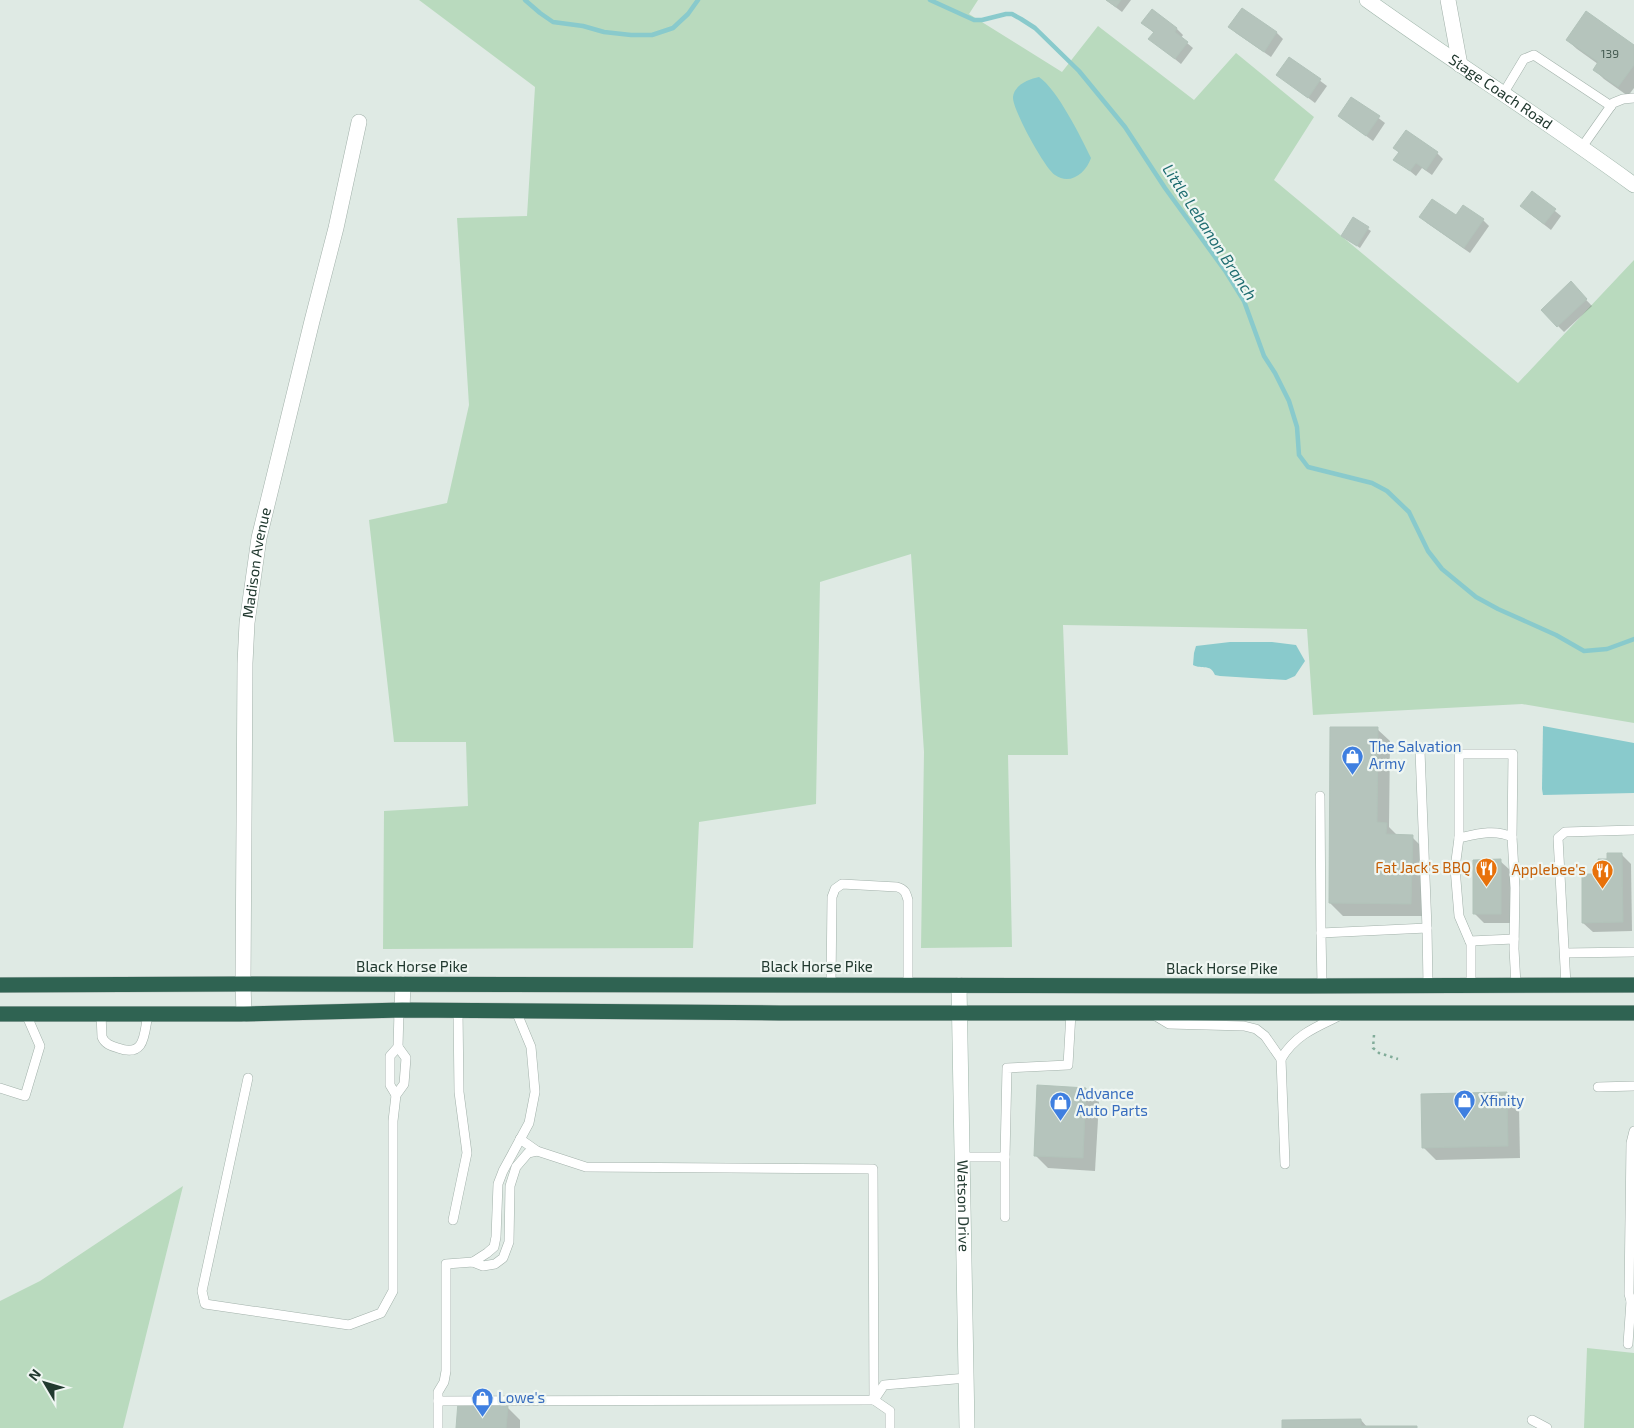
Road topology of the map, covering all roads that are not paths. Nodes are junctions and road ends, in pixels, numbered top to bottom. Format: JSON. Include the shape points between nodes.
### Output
{"nodes":[{"id":1,"x":1367,"y":0,"type":"edge"},
{"id":2,"x":1448,"y":0,"type":"edge"},
{"id":3,"x":1460,"y":65,"type":"junction"},
{"id":4,"x":1503,"y":94,"type":"junction"},
{"id":5,"x":1634,"y":98,"type":"edge"},
{"id":6,"x":1611,"y":106,"type":"junction"},
{"id":7,"x":360,"y":122,"type":"dead end"},
{"id":8,"x":1582,"y":147,"type":"junction"},
{"id":9,"x":1634,"y":185,"type":"edge"},
{"id":10,"x":1420,"y":751,"type":"dead end"},
{"id":11,"x":1320,"y":796,"type":"dead end"},
{"id":12,"x":1634,"y":830,"type":"edge"},
{"id":13,"x":1512,"y":836,"type":"junction"},
{"id":14,"x":1459,"y":838,"type":"junction"},
{"id":15,"x":1426,"y":928,"type":"junction"},
{"id":16,"x":1321,"y":933,"type":"junction"},
{"id":17,"x":1514,"y":940,"type":"junction"},
{"id":18,"x":1470,"y":941,"type":"junction"},
{"id":19,"x":1634,"y":952,"type":"edge"},
{"id":20,"x":1565,"y":953,"type":"junction"},
{"id":21,"x":243,"y":984,"type":"junction"},
{"id":22,"x":403,"y":984,"type":"junction"},
{"id":23,"x":831,"y":984,"type":"junction"},
{"id":24,"x":0,"y":985,"type":"edge"},
{"id":25,"x":908,"y":985,"type":"junction"},
{"id":26,"x":959,"y":985,"type":"junction"},
{"id":27,"x":1322,"y":985,"type":"junction"},
{"id":28,"x":1428,"y":985,"type":"junction"},
{"id":29,"x":1471,"y":985,"type":"junction"},
{"id":30,"x":1516,"y":985,"type":"junction"},
{"id":31,"x":1566,"y":985,"type":"junction"},
{"id":32,"x":1634,"y":985,"type":"edge"},
{"id":33,"x":1634,"y":1007,"type":"edge"},
{"id":34,"x":400,"y":1011,"type":"junction"},
{"id":35,"x":458,"y":1011,"type":"junction"},
{"id":36,"x":516,"y":1011,"type":"junction"},
{"id":37,"x":1149,"y":1012,"type":"junction"},
{"id":38,"x":1347,"y":1012,"type":"junction"},
{"id":39,"x":960,"y":1013,"type":"junction"},
{"id":40,"x":1070,"y":1013,"type":"junction"},
{"id":41,"x":1634,"y":1013,"type":"edge"},
{"id":42,"x":0,"y":1014,"type":"edge"},
{"id":43,"x":26,"y":1014,"type":"junction"},
{"id":44,"x":100,"y":1014,"type":"junction"},
{"id":45,"x":148,"y":1014,"type":"junction"},
{"id":46,"x":244,"y":1014,"type":"junction"},
{"id":47,"x":1582,"y":1014,"type":"junction"},
{"id":48,"x":398,"y":1047,"type":"junction"},
{"id":49,"x":1281,"y":1059,"type":"junction"},
{"id":50,"x":248,"y":1078,"type":"dead end"},
{"id":51,"x":1634,"y":1086,"type":"edge"},
{"id":52,"x":1598,"y":1087,"type":"dead end"},
{"id":53,"x":0,"y":1088,"type":"edge"},
{"id":54,"x":396,"y":1095,"type":"junction"},
{"id":55,"x":1634,"y":1131,"type":"edge"},
{"id":56,"x":520,"y":1140,"type":"junction"},
{"id":57,"x":536,"y":1151,"type":"junction"},
{"id":58,"x":1006,"y":1157,"type":"junction"},
{"id":59,"x":962,"y":1158,"type":"junction"},
{"id":60,"x":1285,"y":1164,"type":"dead end"},
{"id":61,"x":1005,"y":1217,"type":"dead end"},
{"id":62,"x":453,"y":1220,"type":"dead end"},
{"id":63,"x":473,"y":1262,"type":"junction"},
{"id":64,"x":1632,"y":1303,"type":"edge"},
{"id":65,"x":1628,"y":1344,"type":"dead end"},
{"id":66,"x":967,"y":1378,"type":"junction"},
{"id":67,"x":438,"y":1400,"type":"junction"},
{"id":68,"x":874,"y":1400,"type":"junction"},
{"id":69,"x":1532,"y":1420,"type":"dead end"},
{"id":70,"x":438,"y":1428,"type":"edge"},
{"id":71,"x":890,"y":1428,"type":"edge"},
{"id":72,"x":967,"y":1428,"type":"edge"},
{"id":73,"x":1547,"y":1428,"type":"edge"}],
"edges":[{"from":1,"to":3,"type":"street","name":"Stage Coach Road"},
{"from":2,"to":3,"type":"street"},
{"from":3,"to":4,"type":"street","name":"Stage Coach Road"},
{"from":4,"to":6,"type":"lane","via":[[1524,59],[1534,55]]},
{"from":4,"to":8,"type":"street","name":"Stage Coach Road"},
{"from":5,"to":6,"type":"lane","via":[[1622,99]]},
{"from":6,"to":8,"type":"lane"},
{"from":7,"to":21,"type":"street","name":"Madison Avenue","via":[[256,556],[245,663]]},
{"from":8,"to":9,"type":"street","name":"Stage Coach Road"},
{"from":10,"to":15,"type":"lane"},
{"from":11,"to":16,"type":"lane"},
{"from":12,"to":20,"type":"lane","via":[[1565,832],[1558,838]]},
{"from":13,"to":14,"type":"lane","via":[[1501,832]]},
{"from":13,"to":14,"type":"lane","via":[[1513,754],[1460,754]]},
{"from":13,"to":17,"type":"lane"},
{"from":14,"to":18,"type":"lane","via":[[1455,868],[1460,916]]},
{"from":15,"to":16,"type":"lane"},
{"from":15,"to":28,"type":"lane"},
{"from":16,"to":27,"type":"lane"},
{"from":17,"to":18,"type":"lane"},
{"from":17,"to":30,"type":"lane"},
{"from":18,"to":29,"type":"lane"},
{"from":19,"to":20,"type":"lane"},
{"from":20,"to":31,"type":"lane"},
{"from":21,"to":22,"type":"highway","name":"Black Horse Pike"},
{"from":21,"to":24,"type":"highway","name":"Black Horse Pike"},
{"from":21,"to":46,"type":"street","name":"Madison Avenue"},
{"from":22,"to":23,"type":"highway","name":"Black Horse Pike"},
{"from":22,"to":34,"type":"street"},
{"from":23,"to":25,"type":"highway","name":"Black Horse Pike"},
{"from":23,"to":25,"type":"lane","via":[[832,897],[835,888],[842,884],[897,887],[906,892]]},
{"from":25,"to":26,"type":"highway","name":"Black Horse Pike"},
{"from":26,"to":27,"type":"highway","name":"Black Horse Pike"},
{"from":26,"to":39,"type":"street","name":"Watson Drive"},
{"from":27,"to":28,"type":"highway","name":"Black Horse Pike"},
{"from":28,"to":29,"type":"highway","name":"Black Horse Pike"},
{"from":29,"to":30,"type":"highway","name":"Black Horse Pike"},
{"from":30,"to":31,"type":"highway","name":"Black Horse Pike"},
{"from":31,"to":32,"type":"highway","name":"Black Horse Pike"},
{"from":33,"to":47,"type":"highway"},
{"from":34,"to":35,"type":"highway"},
{"from":34,"to":46,"type":"highway"},
{"from":34,"to":48,"type":"lane"},
{"from":35,"to":36,"type":"highway"},
{"from":35,"to":62,"type":"lane","via":[[459,1092],[468,1153]]},
{"from":36,"to":39,"type":"highway"},
{"from":36,"to":56,"type":"lane","via":[[532,1047],[535,1092],[529,1122]]},
{"from":37,"to":38,"type":"highway"},
{"from":37,"to":40,"type":"highway"},
{"from":37,"to":49,"type":"lane","via":[[1168,1024],[1256,1029],[1266,1036]]},
{"from":38,"to":47,"type":"highway"},
{"from":38,"to":49,"type":"lane","via":[[1308,1030],[1287,1048]]},
{"from":39,"to":40,"type":"highway"},
{"from":39,"to":59,"type":"street","name":"Watson Drive"},
{"from":40,"to":58,"type":"lane","via":[[1068,1065],[1007,1068]]},
{"from":41,"to":47,"type":"highway"},
{"from":42,"to":43,"type":"highway"},
{"from":43,"to":44,"type":"highway"},
{"from":43,"to":53,"type":"lane","via":[[40,1046],[25,1096]]},
{"from":44,"to":45,"type":"highway"},
{"from":44,"to":45,"type":"lane","via":[[103,1041],[131,1051],[143,1042]]},
{"from":45,"to":46,"type":"highway"},
{"from":48,"to":54,"type":"lane","via":[[390,1056],[390,1085]]},
{"from":48,"to":54,"type":"lane","via":[[406,1058],[404,1084]]},
{"from":49,"to":60,"type":"lane"},
{"from":50,"to":54,"type":"lane","via":[[202,1290],[205,1304],[349,1325],[381,1313],[393,1291],[393,1121]]},
{"from":51,"to":52,"type":"lane"},
{"from":55,"to":64,"type":"lane","via":[[1631,1143],[1629,1294]]},
{"from":56,"to":57,"type":"lane"},
{"from":56,"to":63,"type":"lane","via":[[498,1184],[494,1247]]},
{"from":57,"to":63,"type":"lane","via":[[528,1153],[516,1167],[510,1186],[509,1242],[503,1258],[495,1264],[483,1266]]},
{"from":57,"to":68,"type":"lane","via":[[586,1167],[873,1169]]},
{"from":58,"to":59,"type":"lane"},
{"from":58,"to":61,"type":"lane"},
{"from":59,"to":66,"type":"street","name":"Watson Drive"},
{"from":63,"to":67,"type":"lane","via":[[446,1264],[446,1371]]},
{"from":64,"to":65,"type":"lane"},
{"from":66,"to":68,"type":"lane","via":[[884,1385]]},
{"from":66,"to":72,"type":"street","name":"Watson Drive"},
{"from":67,"to":68,"type":"lane"},
{"from":67,"to":70,"type":"lane"},
{"from":68,"to":71,"type":"lane","via":[[890,1411]]},
{"from":69,"to":73,"type":"lane"}]}
